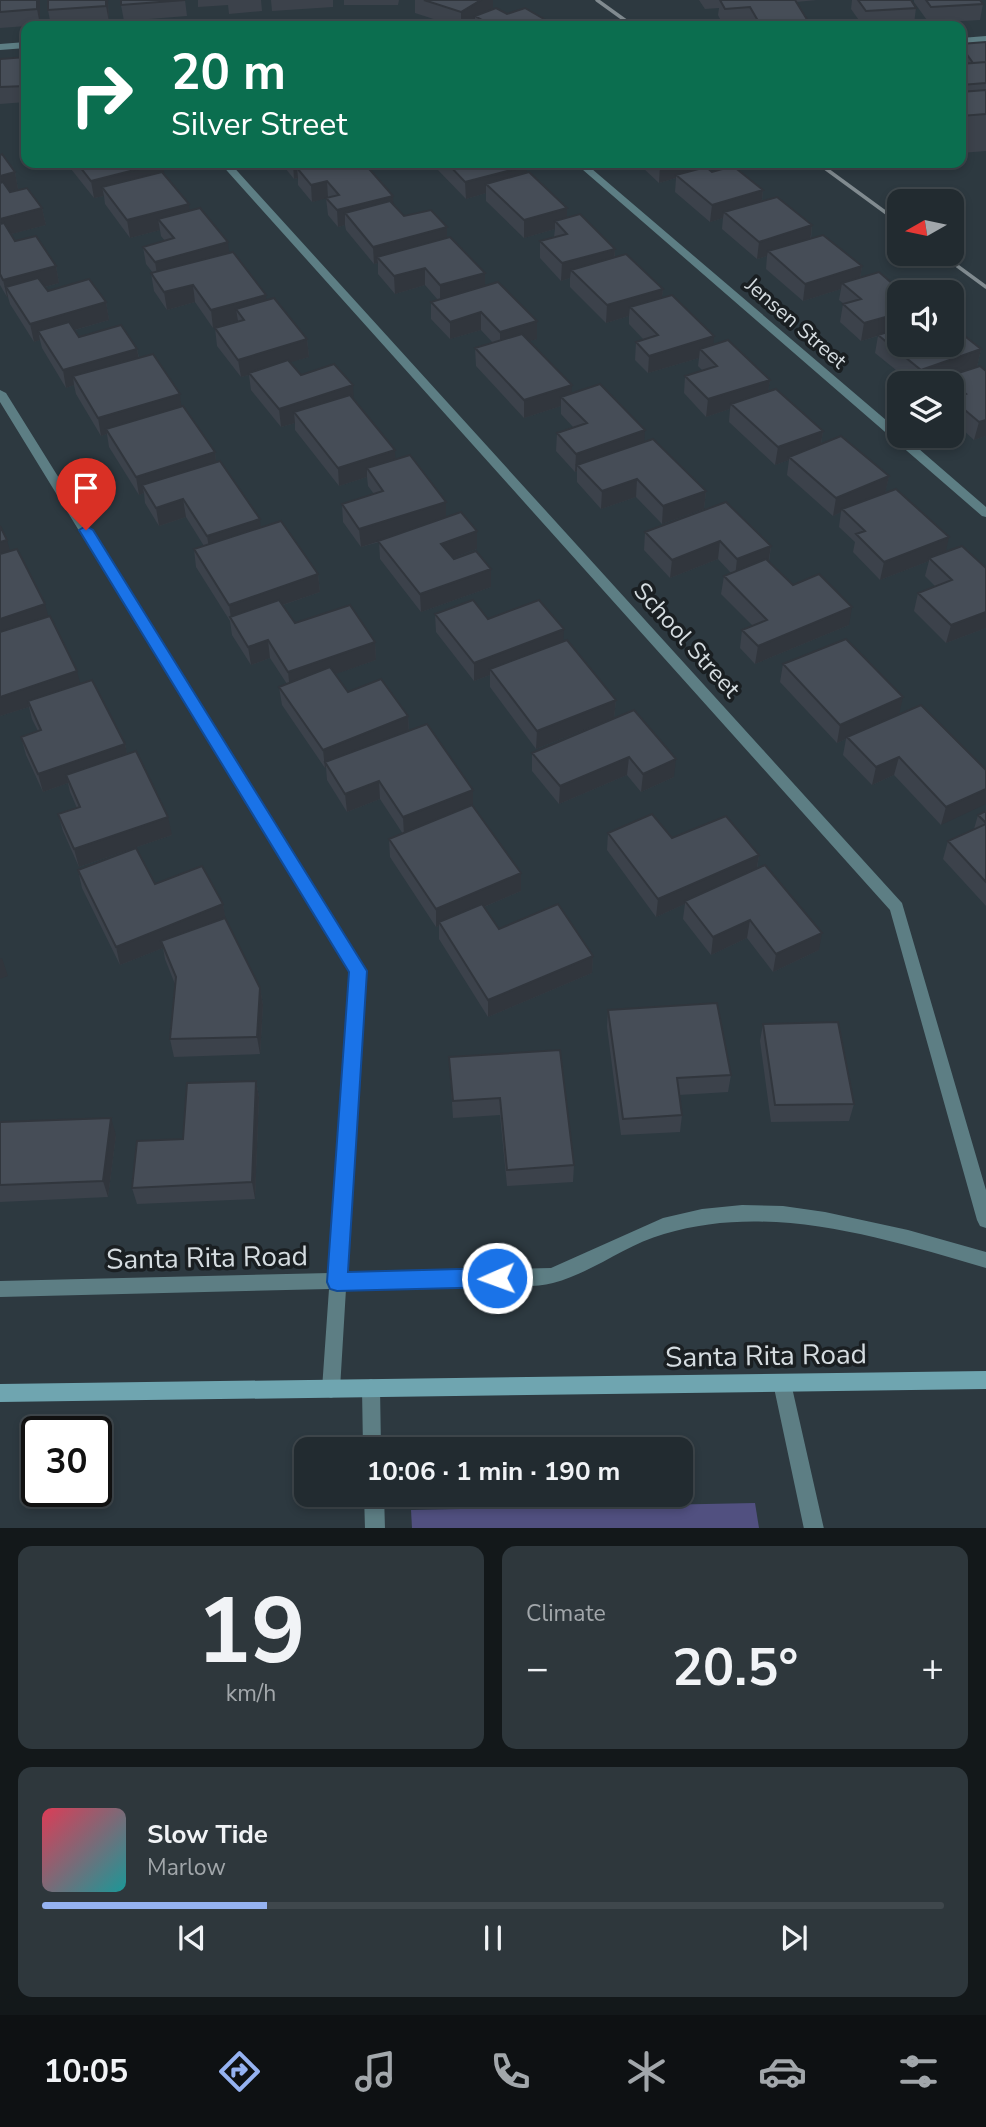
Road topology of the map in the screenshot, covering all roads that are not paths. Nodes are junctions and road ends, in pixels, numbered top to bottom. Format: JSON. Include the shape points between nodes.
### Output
{"nodes":[{"id":1,"x":986,"y":39,"type":"edge"},
{"id":2,"x":966,"y":41,"type":"edge"},
{"id":3,"x":21,"y":45,"type":"edge"},
{"id":4,"x":0,"y":47,"type":"edge"},
{"id":5,"x":230,"y":168,"type":"edge"},
{"id":6,"x":586,"y":168,"type":"edge"},
{"id":7,"x":0,"y":393,"type":"edge"},
{"id":8,"x":986,"y":513,"type":"edge"},
{"id":9,"x":986,"y":1220,"type":"edge"},
{"id":10,"x":986,"y":1260,"type":"edge"},
{"id":11,"x":337,"y":1282,"type":"junction"},
{"id":12,"x":0,"y":1289,"type":"edge"},
{"id":13,"x":986,"y":1380,"type":"edge"},
{"id":14,"x":782,"y":1383,"type":"junction"},
{"id":15,"x":370,"y":1388,"type":"junction"},
{"id":16,"x":331,"y":1389,"type":"junction"},
{"id":17,"x":0,"y":1393,"type":"edge"},
{"id":18,"x":372,"y":1437,"type":"edge"},
{"id":19,"x":374,"y":1507,"type":"edge"},
{"id":20,"x":375,"y":1528,"type":"edge"},
{"id":21,"x":814,"y":1528,"type":"edge"}],
"edges":[{"from":1,"to":2,"type":"street"},
{"from":3,"to":4,"type":"street"},
{"from":5,"to":9,"type":"street","name":"School Street","via":[[897,907]]},
{"from":6,"to":8,"type":"street","name":"Jensen Street"},
{"from":7,"to":11,"type":"street","via":[[358,971]]},
{"from":10,"to":11,"type":"street","name":"Santa Rita Road","via":[[800,1215],[730,1212],[663,1225],[551,1276]]},
{"from":11,"to":12,"type":"street","name":"Santa Rita Road"},
{"from":11,"to":16,"type":"street"},
{"from":13,"to":14,"type":"main road","name":"Santa Rita Road"},
{"from":14,"to":15,"type":"main road","name":"Santa Rita Road"},
{"from":14,"to":21,"type":"street"},
{"from":15,"to":16,"type":"main road","name":"Santa Rita Road"},
{"from":15,"to":18,"type":"street"},
{"from":16,"to":17,"type":"main road","name":"Santa Rita Road"},
{"from":19,"to":20,"type":"street"}]}
